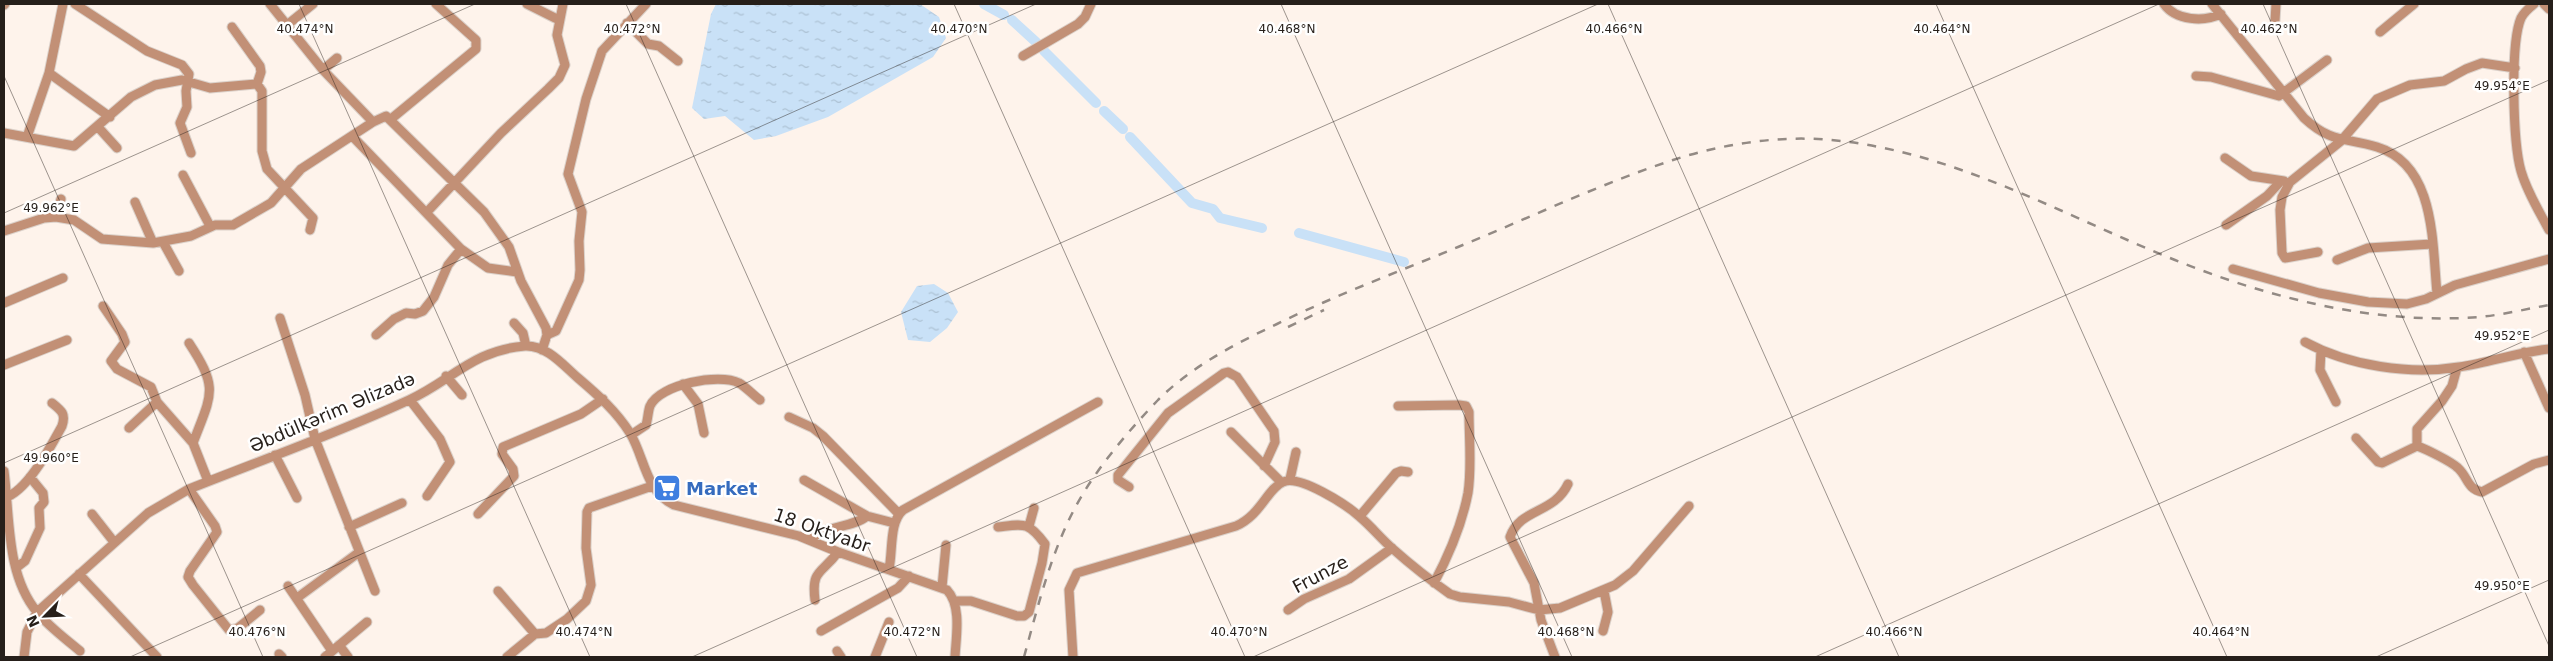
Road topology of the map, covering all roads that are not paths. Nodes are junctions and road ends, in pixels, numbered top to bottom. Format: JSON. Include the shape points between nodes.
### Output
{"nodes":[{"id":1,"x":63,"y":4,"type":"edge"},
{"id":2,"x":75,"y":4,"type":"edge"},
{"id":3,"x":270,"y":4,"type":"edge"},
{"id":4,"x":436,"y":4,"type":"edge"},
{"id":5,"x":527,"y":4,"type":"edge"},
{"id":6,"x":563,"y":4,"type":"edge"},
{"id":7,"x":646,"y":4,"type":"edge"},
{"id":8,"x":1091,"y":4,"type":"edge"},
{"id":9,"x":2164,"y":4,"type":"edge"},
{"id":10,"x":2212,"y":4,"type":"edge"},
{"id":11,"x":2276,"y":4,"type":"edge"},
{"id":12,"x":2414,"y":4,"type":"edge"},
{"id":13,"x":2534,"y":4,"type":"edge"},
{"id":14,"x":2544,"y":4,"type":"edge"},
{"id":15,"x":309,"y":5,"type":"edge"},
{"id":16,"x":2549,"y":9,"type":"edge"},
{"id":17,"x":2221,"y":14,"type":"junction"},
{"id":18,"x":559,"y":20,"type":"junction"},
{"id":19,"x":2275,"y":21,"type":"dead end"},
{"id":20,"x":627,"y":23,"type":"junction"},
{"id":21,"x":287,"y":26,"type":"junction"},
{"id":22,"x":232,"y":27,"type":"dead end"},
{"id":23,"x":2380,"y":32,"type":"dead end"},
{"id":24,"x":1023,"y":56,"type":"dead end"},
{"id":25,"x":337,"y":58,"type":"dead end"},
{"id":26,"x":2327,"y":60,"type":"dead end"},
{"id":27,"x":678,"y":61,"type":"dead end"},
{"id":28,"x":2515,"y":68,"type":"junction"},
{"id":29,"x":323,"y":70,"type":"junction"},
{"id":30,"x":49,"y":73,"type":"junction"},
{"id":31,"x":2196,"y":76,"type":"dead end"},
{"id":32,"x":189,"y":82,"type":"junction"},
{"id":33,"x":257,"y":84,"type":"junction"},
{"id":34,"x":2285,"y":93,"type":"junction"},
{"id":35,"x":110,"y":116,"type":"junction"},
{"id":36,"x":391,"y":119,"type":"junction"},
{"id":37,"x":373,"y":122,"type":"junction"},
{"id":38,"x":98,"y":127,"type":"junction"},
{"id":39,"x":4,"y":133,"type":"edge"},
{"id":40,"x":28,"y":137,"type":"junction"},
{"id":41,"x":353,"y":137,"type":"junction"},
{"id":42,"x":2341,"y":141,"type":"junction"},
{"id":43,"x":117,"y":148,"type":"dead end"},
{"id":44,"x":191,"y":153,"type":"dead end"},
{"id":45,"x":2225,"y":158,"type":"dead end"},
{"id":46,"x":183,"y":175,"type":"dead end"},
{"id":47,"x":2285,"y":181,"type":"junction"},
{"id":48,"x":455,"y":183,"type":"junction"},
{"id":49,"x":285,"y":187,"type":"junction"},
{"id":50,"x":61,"y":199,"type":"dead end"},
{"id":51,"x":135,"y":202,"type":"dead end"},
{"id":52,"x":427,"y":212,"type":"junction"},
{"id":53,"x":56,"y":217,"type":"junction"},
{"id":54,"x":210,"y":226,"type":"junction"},
{"id":55,"x":2226,"y":226,"type":"dead end"},
{"id":56,"x":310,"y":230,"type":"dead end"},
{"id":57,"x":2549,"y":230,"type":"edge"},
{"id":58,"x":4,"y":231,"type":"edge"},
{"id":59,"x":163,"y":242,"type":"junction"},
{"id":60,"x":153,"y":243,"type":"junction"},
{"id":61,"x":2432,"y":244,"type":"junction"},
{"id":62,"x":461,"y":249,"type":"junction"},
{"id":63,"x":2318,"y":252,"type":"dead end"},
{"id":64,"x":2549,"y":259,"type":"edge"},
{"id":65,"x":2337,"y":260,"type":"dead end"},
{"id":66,"x":2233,"y":269,"type":"dead end"},
{"id":67,"x":178,"y":271,"type":"dead end"},
{"id":68,"x":517,"y":272,"type":"junction"},
{"id":69,"x":63,"y":278,"type":"dead end"},
{"id":70,"x":2437,"y":292,"type":"junction"},
{"id":71,"x":4,"y":303,"type":"edge"},
{"id":72,"x":103,"y":306,"type":"dead end"},
{"id":73,"x":280,"y":318,"type":"dead end"},
{"id":74,"x":514,"y":323,"type":"dead end"},
{"id":75,"x":376,"y":335,"type":"dead end"},
{"id":76,"x":547,"y":335,"type":"junction"},
{"id":77,"x":67,"y":340,"type":"dead end"},
{"id":78,"x":2306,"y":342,"type":"dead end"},
{"id":79,"x":189,"y":343,"type":"dead end"},
{"id":80,"x":526,"y":346,"type":"junction"},
{"id":81,"x":2549,"y":349,"type":"edge"},
{"id":82,"x":542,"y":350,"type":"junction"},
{"id":83,"x":2321,"y":350,"type":"junction"},
{"id":84,"x":2524,"y":352,"type":"junction"},
{"id":85,"x":4,"y":365,"type":"edge"},
{"id":86,"x":2457,"y":368,"type":"junction"},
{"id":87,"x":446,"y":376,"type":"junction"},
{"id":88,"x":683,"y":384,"type":"junction"},
{"id":89,"x":462,"y":395,"type":"dead end"},
{"id":90,"x":410,"y":400,"type":"junction"},
{"id":91,"x":603,"y":400,"type":"junction"},
{"id":92,"x":760,"y":400,"type":"dead end"},
{"id":93,"x":157,"y":402,"type":"junction"},
{"id":94,"x":1098,"y":402,"type":"dead end"},
{"id":95,"x":2336,"y":402,"type":"dead end"},
{"id":96,"x":52,"y":403,"type":"dead end"},
{"id":97,"x":1398,"y":406,"type":"dead end"},
{"id":98,"x":2549,"y":408,"type":"edge"},
{"id":99,"x":789,"y":418,"type":"dead end"},
{"id":100,"x":129,"y":428,"type":"dead end"},
{"id":101,"x":1231,"y":432,"type":"dead end"},
{"id":102,"x":704,"y":433,"type":"dead end"},
{"id":103,"x":631,"y":434,"type":"junction"},
{"id":104,"x":2356,"y":438,"type":"dead end"},
{"id":105,"x":315,"y":439,"type":"junction"},
{"id":106,"x":193,"y":443,"type":"junction"},
{"id":107,"x":2417,"y":446,"type":"junction"},
{"id":108,"x":1296,"y":452,"type":"dead end"},
{"id":109,"x":275,"y":455,"type":"junction"},
{"id":110,"x":2549,"y":460,"type":"edge"},
{"id":111,"x":1264,"y":466,"type":"junction"},
{"id":112,"x":4,"y":471,"type":"edge"},
{"id":113,"x":1408,"y":472,"type":"dead end"},
{"id":114,"x":30,"y":477,"type":"junction"},
{"id":115,"x":804,"y":480,"type":"dead end"},
{"id":116,"x":208,"y":481,"type":"junction"},
{"id":117,"x":1286,"y":481,"type":"junction"},
{"id":118,"x":1568,"y":484,"type":"dead end"},
{"id":119,"x":652,"y":486,"type":"junction"},
{"id":120,"x":1129,"y":487,"type":"dead end"},
{"id":121,"x":188,"y":489,"type":"junction"},
{"id":122,"x":427,"y":496,"type":"dead end"},
{"id":123,"x":6,"y":497,"type":"edge"},
{"id":124,"x":297,"y":498,"type":"dead end"},
{"id":125,"x":402,"y":503,"type":"dead end"},
{"id":126,"x":1689,"y":506,"type":"dead end"},
{"id":127,"x":1034,"y":508,"type":"dead end"},
{"id":128,"x":898,"y":513,"type":"junction"},
{"id":129,"x":92,"y":514,"type":"dead end"},
{"id":130,"x":478,"y":514,"type":"dead end"},
{"id":131,"x":867,"y":516,"type":"junction"},
{"id":132,"x":1360,"y":516,"type":"junction"},
{"id":133,"x":894,"y":523,"type":"junction"},
{"id":134,"x":349,"y":526,"type":"junction"},
{"id":135,"x":998,"y":526,"type":"dead end"},
{"id":136,"x":1029,"y":526,"type":"junction"},
{"id":137,"x":811,"y":540,"type":"junction"},
{"id":138,"x":114,"y":542,"type":"junction"},
{"id":139,"x":946,"y":545,"type":"dead end"},
{"id":140,"x":1392,"y":548,"type":"junction"},
{"id":141,"x":838,"y":552,"type":"junction"},
{"id":142,"x":358,"y":553,"type":"junction"},
{"id":143,"x":16,"y":568,"type":"junction"},
{"id":144,"x":889,"y":569,"type":"junction"},
{"id":145,"x":79,"y":574,"type":"junction"},
{"id":146,"x":909,"y":576,"type":"junction"},
{"id":147,"x":1434,"y":583,"type":"junction"},
{"id":148,"x":288,"y":586,"type":"dead end"},
{"id":149,"x":942,"y":587,"type":"junction"},
{"id":150,"x":375,"y":591,"type":"dead end"},
{"id":151,"x":498,"y":591,"type":"dead end"},
{"id":152,"x":1604,"y":591,"type":"junction"},
{"id":153,"x":297,"y":598,"type":"junction"},
{"id":154,"x":815,"y":600,"type":"dead end"},
{"id":155,"x":954,"y":601,"type":"junction"},
{"id":156,"x":260,"y":610,"type":"dead end"},
{"id":157,"x":1288,"y":610,"type":"dead end"},
{"id":158,"x":1539,"y":610,"type":"junction"},
{"id":159,"x":36,"y":612,"type":"junction"},
{"id":160,"x":367,"y":622,"type":"dead end"},
{"id":161,"x":889,"y":622,"type":"dead end"},
{"id":162,"x":821,"y":631,"type":"dead end"},
{"id":163,"x":1603,"y":631,"type":"dead end"},
{"id":164,"x":536,"y":634,"type":"junction"},
{"id":165,"x":336,"y":648,"type":"junction"},
{"id":166,"x":80,"y":651,"type":"dead end"},
{"id":167,"x":24,"y":657,"type":"edge"},
{"id":168,"x":157,"y":657,"type":"edge"},
{"id":169,"x":325,"y":657,"type":"edge"},
{"id":170,"x":348,"y":657,"type":"edge"},
{"id":171,"x":507,"y":657,"type":"edge"},
{"id":172,"x":875,"y":657,"type":"edge"},
{"id":173,"x":955,"y":657,"type":"edge"},
{"id":174,"x":1072,"y":657,"type":"edge"},
{"id":175,"x":1555,"y":657,"type":"edge"}],
"edges":[{"from":1,"to":30,"type":"street"},
{"from":2,"to":32,"type":"street","via":[[147,50],[182,66],[189,74]]},
{"from":3,"to":21,"type":"street"},
{"from":4,"to":36,"type":"street","via":[[476,40],[476,48]]},
{"from":5,"to":18,"type":"street"},
{"from":6,"to":18,"type":"street"},
{"from":7,"to":20,"type":"street"},
{"from":8,"to":24,"type":"street","via":[[1085,18],[1078,24]]},
{"from":9,"to":17,"type":"street","via":[[2189,19],[2209,20]]},
{"from":10,"to":17,"type":"street"},
{"from":11,"to":19,"type":"street"},
{"from":12,"to":23,"type":"street"},
{"from":13,"to":28,"type":"street","via":[[2519,25]]},
{"from":14,"to":16,"type":"street"},
{"from":15,"to":21,"type":"street"},
{"from":17,"to":34,"type":"street"},
{"from":18,"to":48,"type":"street","via":[[557,35],[565,60],[564,70]]},
{"from":20,"to":27,"type":"street","via":[[648,44],[659,46]]},
{"from":20,"to":76,"type":"street","via":[[598,59],[579,126],[568,174],[582,212],[579,280],[556,331]]},
{"from":21,"to":29,"type":"street"},
{"from":22,"to":33,"type":"street","via":[[260,66]]},
{"from":25,"to":29,"type":"street"},
{"from":26,"to":34,"type":"street"},
{"from":28,"to":42,"type":"street","via":[[2482,63],[2444,81],[2410,86],[2377,99]]},
{"from":28,"to":57,"type":"street","via":[[2514,107],[2519,163],[2528,192]]},
{"from":29,"to":37,"type":"street"},
{"from":30,"to":35,"type":"street"},
{"from":30,"to":40,"type":"street"},
{"from":31,"to":34,"type":"street","via":[[2224,80],[2272,95]]},
{"from":32,"to":33,"type":"street","via":[[210,88]]},
{"from":32,"to":35,"type":"street","via":[[166,81],[148,88],[131,97]]},
{"from":32,"to":44,"type":"street","via":[[187,107],[180,123]]},
{"from":33,"to":49,"type":"street","via":[[262,91],[264,161],[272,176]]},
{"from":34,"to":42,"type":"street","via":[[2318,131]]},
{"from":35,"to":38,"type":"street"},
{"from":36,"to":37,"type":"street","via":[[386,116]]},
{"from":36,"to":48,"type":"street"},
{"from":37,"to":41,"type":"street"},
{"from":38,"to":40,"type":"street","via":[[74,146]]},
{"from":38,"to":43,"type":"street"},
{"from":39,"to":40,"type":"street"},
{"from":41,"to":49,"type":"street","via":[[301,169]]},
{"from":41,"to":52,"type":"street"},
{"from":42,"to":47,"type":"street"},
{"from":42,"to":61,"type":"street","via":[[2377,147],[2400,158],[2410,170],[2427,205]]},
{"from":45,"to":47,"type":"street","via":[[2251,176]]},
{"from":46,"to":54,"type":"street"},
{"from":47,"to":55,"type":"street"},
{"from":47,"to":63,"type":"street","via":[[2280,210],[2282,253],[2285,258],[2291,258]]},
{"from":48,"to":52,"type":"street"},
{"from":48,"to":68,"type":"street","via":[[497,228],[513,255]]},
{"from":49,"to":54,"type":"street","via":[[271,203],[239,223]]},
{"from":49,"to":56,"type":"street","via":[[313,218]]},
{"from":50,"to":53,"type":"street"},
{"from":51,"to":60,"type":"street"},
{"from":52,"to":62,"type":"street"},
{"from":53,"to":58,"type":"street"},
{"from":53,"to":60,"type":"street","via":[[74,220],[102,239]]},
{"from":54,"to":59,"type":"street","via":[[190,236]]},
{"from":59,"to":60,"type":"street"},
{"from":59,"to":67,"type":"street"},
{"from":61,"to":65,"type":"street","via":[[2368,248]]},
{"from":61,"to":70,"type":"street"},
{"from":62,"to":68,"type":"street","via":[[488,268]]},
{"from":62,"to":75,"type":"street","via":[[448,265],[434,297],[423,311],[394,318]]},
{"from":64,"to":70,"type":"street"},
{"from":66,"to":70,"type":"street","via":[[2319,292],[2382,304],[2407,304]]},
{"from":68,"to":76,"type":"street","via":[[543,320]]},
{"from":69,"to":71,"type":"street"},
{"from":72,"to":93,"type":"street","via":[[125,342],[111,361],[117,369],[150,387]]},
{"from":73,"to":105,"type":"street","via":[[305,395]]},
{"from":74,"to":80,"type":"street","via":[[523,333]]},
{"from":76,"to":82,"type":"street"},
{"from":77,"to":85,"type":"street"},
{"from":78,"to":83,"type":"street"},
{"from":79,"to":106,"type":"street","via":[[211,382],[204,416]]},
{"from":80,"to":82,"type":"street","name":"Əbdülkərim Əlizadə"},
{"from":80,"to":87,"type":"street","name":"Əbdülkərim Əlizadə","via":[[476,360]]},
{"from":81,"to":84,"type":"street"},
{"from":82,"to":91,"type":"street","name":"18 Oktyabr"},
{"from":83,"to":86,"type":"street","via":[[2374,366]]},
{"from":83,"to":95,"type":"street","via":[[2320,370]]},
{"from":84,"to":86,"type":"street"},
{"from":84,"to":98,"type":"street"},
{"from":86,"to":107,"type":"street","via":[[2452,386],[2417,429]]},
{"from":87,"to":89,"type":"street"},
{"from":87,"to":90,"type":"street","name":"Əbdülkərim Əlizadə"},
{"from":88,"to":92,"type":"street","via":[[705,379],[731,380]]},
{"from":88,"to":102,"type":"street","via":[[698,404]]},
{"from":88,"to":103,"type":"street","via":[[652,402],[646,425]]},
{"from":90,"to":105,"type":"street","name":"Əbdülkərim Əlizadə"},
{"from":90,"to":122,"type":"street","via":[[440,439],[450,462]]},
{"from":91,"to":103,"type":"street","name":"18 Oktyabr"},
{"from":91,"to":130,"type":"street","via":[[581,414],[504,447],[502,454],[514,476]]},
{"from":93,"to":100,"type":"street"},
{"from":93,"to":106,"type":"street"},
{"from":94,"to":128,"type":"street"},
{"from":96,"to":114,"type":"street","via":[[65,417]]},
{"from":97,"to":147,"type":"street","via":[[1459,405],[1466,406],[1469,412],[1468,493],[1452,547]]},
{"from":99,"to":128,"type":"street","via":[[823,436]]},
{"from":101,"to":111,"type":"street"},
{"from":103,"to":119,"type":"street","name":"18 Oktyabr"},
{"from":104,"to":107,"type":"street","via":[[2382,463]]},
{"from":105,"to":109,"type":"street","name":"Əbdülkərim Əlizadə"},
{"from":105,"to":134,"type":"street"},
{"from":106,"to":116,"type":"street"},
{"from":107,"to":110,"type":"street","via":[[2458,468],[2470,486],[2482,492],[2534,464]]},
{"from":108,"to":117,"type":"street"},
{"from":109,"to":116,"type":"street","name":"Əbdülkərim Əlizadə"},
{"from":109,"to":124,"type":"street"},
{"from":111,"to":117,"type":"street"},
{"from":111,"to":120,"type":"street","via":[[1274,448],[1274,431],[1236,377],[1228,372],[1168,413],[1118,476],[1118,480]]},
{"from":112,"to":123,"type":"street"},
{"from":113,"to":132,"type":"street","via":[[1396,473]]},
{"from":114,"to":123,"type":"street"},
{"from":114,"to":143,"type":"street","via":[[44,493],[44,502],[39,508],[40,528],[25,561]]},
{"from":115,"to":131,"type":"street"},
{"from":116,"to":121,"type":"street","name":"Əbdülkərim Əlizadə"},
{"from":117,"to":132,"type":"street","via":[[1303,481]]},
{"from":117,"to":174,"type":"street","via":[[1260,509],[1236,526],[1076,573],[1069,590]]},
{"from":118,"to":158,"type":"street","via":[[1557,501],[1516,525],[1510,537],[1534,584]]},
{"from":119,"to":137,"type":"street","name":"18 Oktyabr","via":[[674,505]]},
{"from":119,"to":164,"type":"street","via":[[589,508],[586,512],[586,548],[590,591],[577,612],[546,633]]},
{"from":121,"to":138,"type":"street","name":"Əbdülkərim Əlizadə","via":[[156,507]]},
{"from":121,"to":156,"type":"street","via":[[217,532],[190,571],[188,577],[192,584],[228,630],[238,628]]},
{"from":123,"to":143,"type":"street"},
{"from":125,"to":134,"type":"street"},
{"from":126,"to":152,"type":"street","via":[[1633,571]]},
{"from":127,"to":136,"type":"street"},
{"from":128,"to":133,"type":"street"},
{"from":129,"to":138,"type":"street"},
{"from":131,"to":133,"type":"street"},
{"from":131,"to":137,"type":"street","via":[[818,534]]},
{"from":132,"to":140,"type":"street"},
{"from":133,"to":144,"type":"street"},
{"from":134,"to":142,"type":"street"},
{"from":135,"to":136,"type":"street"},
{"from":136,"to":155,"type":"street","via":[[1045,544],[1045,550],[1027,614],[1017,616],[971,601]]},
{"from":137,"to":141,"type":"street","name":"18 Oktyabr"},
{"from":138,"to":145,"type":"street","name":"Əbdülkərim Əlizadə"},
{"from":139,"to":149,"type":"street"},
{"from":140,"to":147,"type":"street"},
{"from":140,"to":157,"type":"street","name":"Frunze","via":[[1349,579],[1304,599]]},
{"from":141,"to":144,"type":"street","name":"18 Oktyabr"},
{"from":141,"to":154,"type":"street","via":[[817,574],[813,583]]},
{"from":142,"to":150,"type":"street"},
{"from":142,"to":153,"type":"street"},
{"from":143,"to":159,"type":"street"},
{"from":144,"to":146,"type":"street","name":"18 Oktyabr"},
{"from":145,"to":159,"type":"street","name":"Əbdülkərim Əlizadə"},
{"from":145,"to":168,"type":"street"},
{"from":146,"to":149,"type":"street","name":"18 Oktyabr"},
{"from":146,"to":162,"type":"street","via":[[898,588]]},
{"from":147,"to":158,"type":"street","via":[[1460,597],[1509,602]]},
{"from":148,"to":153,"type":"street"},
{"from":149,"to":155,"type":"street"},
{"from":151,"to":164,"type":"street"},
{"from":152,"to":158,"type":"street","via":[[1555,609]]},
{"from":152,"to":163,"type":"street","via":[[1608,612]]},
{"from":153,"to":165,"type":"street"},
{"from":155,"to":173,"type":"street"},
{"from":158,"to":175,"type":"street"},
{"from":159,"to":166,"type":"street"},
{"from":159,"to":167,"type":"street","name":"Əbdülkərim Əlizadə","via":[[27,632]]},
{"from":160,"to":165,"type":"street"},
{"from":161,"to":172,"type":"street"},
{"from":164,"to":171,"type":"street"},
{"from":165,"to":169,"type":"street"},
{"from":165,"to":170,"type":"street"}]}
